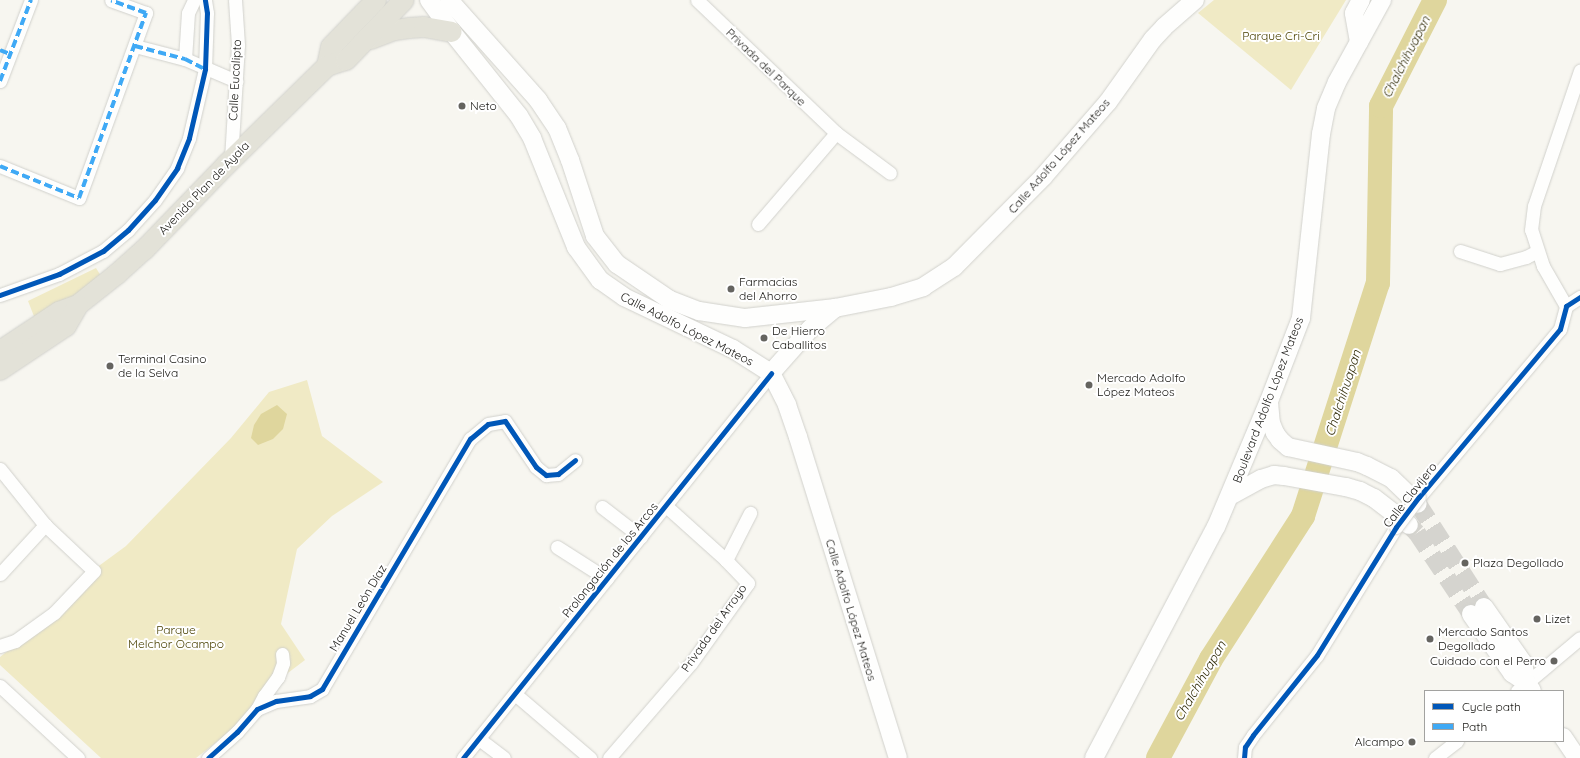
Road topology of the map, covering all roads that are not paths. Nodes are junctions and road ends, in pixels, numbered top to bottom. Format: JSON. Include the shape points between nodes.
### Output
{"nodes":[{"id":1,"x":31,"y":0,"type":"edge"},
{"id":2,"x":111,"y":0,"type":"edge"},
{"id":3,"x":194,"y":0,"type":"edge"},
{"id":4,"x":205,"y":0,"type":"edge"},
{"id":5,"x":235,"y":0,"type":"edge"},
{"id":6,"x":376,"y":0,"type":"edge"},
{"id":7,"x":404,"y":0,"type":"edge"},
{"id":8,"x":429,"y":0,"type":"edge"},
{"id":9,"x":449,"y":0,"type":"edge"},
{"id":10,"x":697,"y":0,"type":"edge"},
{"id":11,"x":1195,"y":0,"type":"edge"},
{"id":12,"x":1361,"y":0,"type":"edge"},
{"id":13,"x":1382,"y":0,"type":"edge"},
{"id":14,"x":452,"y":32,"type":"junction"},
{"id":15,"x":367,"y":40,"type":"junction"},
{"id":16,"x":1359,"y":42,"type":"junction"},
{"id":17,"x":135,"y":46,"type":"junction"},
{"id":18,"x":5,"y":52,"type":"edge"},
{"id":19,"x":185,"y":59,"type":"junction"},
{"id":20,"x":327,"y":66,"type":"junction"},
{"id":21,"x":205,"y":69,"type":"junction"},
{"id":22,"x":1580,"y":71,"type":"edge"},
{"id":23,"x":0,"y":81,"type":"edge"},
{"id":24,"x":236,"y":82,"type":"junction"},
{"id":25,"x":836,"y":133,"type":"junction"},
{"id":26,"x":231,"y":159,"type":"junction"},
{"id":27,"x":0,"y":166,"type":"edge"},
{"id":28,"x":890,"y":173,"type":"dead end"},
{"id":29,"x":758,"y":224,"type":"dead end"},
{"id":30,"x":1460,"y":251,"type":"dead end"},
{"id":31,"x":1538,"y":251,"type":"junction"},
{"id":32,"x":0,"y":295,"type":"edge"},
{"id":33,"x":1580,"y":297,"type":"edge"},
{"id":34,"x":78,"y":305,"type":"junction"},
{"id":35,"x":1566,"y":306,"type":"junction"},
{"id":36,"x":835,"y":308,"type":"junction"},
{"id":37,"x":0,"y":351,"type":"edge"},
{"id":38,"x":0,"y":370,"type":"edge"},
{"id":39,"x":771,"y":373,"type":"junction"},
{"id":40,"x":1269,"y":401,"type":"junction"},
{"id":41,"x":575,"y":460,"type":"dead end"},
{"id":42,"x":0,"y":470,"type":"edge"},
{"id":43,"x":1230,"y":496,"type":"junction"},
{"id":44,"x":1418,"y":501,"type":"junction"},
{"id":45,"x":666,"y":506,"type":"junction"},
{"id":46,"x":602,"y":507,"type":"dead end"},
{"id":47,"x":750,"y":513,"type":"dead end"},
{"id":48,"x":45,"y":525,"type":"junction"},
{"id":49,"x":1403,"y":526,"type":"junction"},
{"id":50,"x":641,"y":537,"type":"junction"},
{"id":51,"x":557,"y":547,"type":"dead end"},
{"id":52,"x":726,"y":560,"type":"junction"},
{"id":53,"x":0,"y":574,"type":"edge"},
{"id":54,"x":607,"y":579,"type":"junction"},
{"id":55,"x":1478,"y":610,"type":"tunnel mouth"},
{"id":56,"x":1580,"y":638,"type":"edge"},
{"id":57,"x":0,"y":646,"type":"edge"},
{"id":58,"x":282,"y":654,"type":"dead end"},
{"id":59,"x":0,"y":686,"type":"edge"},
{"id":60,"x":1526,"y":688,"type":"edge"},
{"id":61,"x":515,"y":694,"type":"junction"},
{"id":62,"x":257,"y":710,"type":"junction"},
{"id":63,"x":1564,"y":738,"type":"edge"},
{"id":64,"x":479,"y":739,"type":"junction"},
{"id":65,"x":1456,"y":742,"type":"edge"},
{"id":66,"x":78,"y":758,"type":"edge"},
{"id":67,"x":208,"y":758,"type":"edge"},
{"id":68,"x":463,"y":758,"type":"edge"},
{"id":69,"x":504,"y":758,"type":"edge"},
{"id":70,"x":590,"y":758,"type":"edge"},
{"id":71,"x":608,"y":758,"type":"edge"},
{"id":72,"x":898,"y":758,"type":"edge"},
{"id":73,"x":1094,"y":758,"type":"edge"},
{"id":74,"x":1244,"y":758,"type":"edge"},
{"id":75,"x":1435,"y":758,"type":"edge"},
{"id":76,"x":1577,"y":758,"type":"edge"}],
"edges":[{"from":1,"to":18,"type":"street"},
{"from":2,"to":17,"type":"street","via":[[146,12]]},
{"from":3,"to":19,"type":"street","via":[[188,13]]},
{"from":4,"to":21,"type":"street"},
{"from":5,"to":24,"type":"street","name":"Calle Eucalipto","via":[[238,45]]},
{"from":6,"to":20,"type":"main road","via":[[331,47]]},
{"from":7,"to":15,"type":"main road","name":"Avenida Plan de Ayala"},
{"from":8,"to":14,"type":"main road","name":"Calle Adolfo López Mateos"},
{"from":9,"to":36,"type":"main road","name":"Calle Adolfo López Mateos","via":[[538,100],[558,128],[595,236],[617,264],[670,300],[699,311],[745,318]]},
{"from":10,"to":25,"type":"street","name":"Privada del Parque"},
{"from":11,"to":36,"type":"main road","name":"Calle Adolfo López Mateos","via":[[1153,39],[1108,102],[1043,177],[954,267],[923,287],[891,297]]},
{"from":12,"to":16,"type":"main road","via":[[1354,13]]},
{"from":13,"to":16,"type":"main road","name":"Boulevard Adolfo López Mateos"},
{"from":14,"to":15,"type":"main road","via":[[424,27],[409,28]]},
{"from":14,"to":39,"type":"main road","name":"Calle Adolfo López Mateos","via":[[519,116],[532,138],[576,247],[600,280],[624,297],[733,350]]},
{"from":15,"to":20,"type":"main road","name":"Avenida Plan de Ayala","via":[[346,60]]},
{"from":16,"to":40,"type":"main road","name":"Boulevard Adolfo López Mateos","via":[[1326,108],[1301,318]]},
{"from":17,"to":19,"type":"street"},
{"from":17,"to":27,"type":"street","via":[[79,198]]},
{"from":18,"to":23,"type":"street"},
{"from":19,"to":21,"type":"street"},
{"from":20,"to":26,"type":"main road","name":"Avenida Plan de Ayala"},
{"from":21,"to":24,"type":"street"},
{"from":21,"to":32,"type":"street","via":[[189,138],[177,168],[155,200],[128,230],[103,251],[59,274]]},
{"from":22,"to":31,"type":"street","via":[[1534,206],[1531,230]]},
{"from":24,"to":26,"type":"street","name":"Calle Eucalipto"},
{"from":25,"to":28,"type":"street","name":"Privada del Parque"},
{"from":25,"to":29,"type":"street"},
{"from":26,"to":34,"type":"main road","name":"Avenida Plan de Ayala","via":[[144,250]]},
{"from":30,"to":31,"type":"street","via":[[1500,264]]},
{"from":31,"to":35,"type":"street","via":[[1543,266]]},
{"from":33,"to":35,"type":"street"},
{"from":34,"to":37,"type":"main road","name":"Avenida Plan de Ayala","via":[[59,312]]},
{"from":34,"to":38,"type":"main road","name":"Avenida Plan de Ayala","via":[[66,326]]},
{"from":35,"to":44,"type":"street","name":"Calle Clavijero","via":[[1560,329]]},
{"from":36,"to":39,"type":"main road","name":"Calle Adolfo López Mateos","via":[[810,329]]},
{"from":39,"to":45,"type":"street","name":"Prolongación de los Arcos"},
{"from":39,"to":72,"type":"main road","name":"Calle Adolfo López Mateos","via":[[787,406],[798,438]]},
{"from":40,"to":43,"type":"main road","name":"Boulevard Adolfo López Mateos"},
{"from":40,"to":44,"type":"main road","via":[[1271,423],[1275,433],[1288,447],[1357,462],[1391,478]]},
{"from":41,"to":62,"type":"street","name":"Manuel León Díaz","via":[[558,474],[546,475],[536,467],[505,421],[488,424],[470,439],[322,689],[310,696],[276,701]]},
{"from":42,"to":48,"type":"street"},
{"from":43,"to":49,"type":"main road","via":[[1261,479],[1274,475],[1284,476],[1346,487],[1374,498]]},
{"from":43,"to":73,"type":"main road","name":"Boulevard Adolfo López Mateos"},
{"from":44,"to":49,"type":"street","name":"Calle Clavijero","bridge":true},
{"from":45,"to":50,"type":"street","name":"Prolongación de los Arcos"},
{"from":45,"to":52,"type":"street","name":"Privada del Arroyo"},
{"from":46,"to":50,"type":"street"},
{"from":47,"to":52,"type":"street"},
{"from":48,"to":53,"type":"street"},
{"from":48,"to":57,"type":"street","via":[[94,572],[54,613],[15,641]]},
{"from":49,"to":74,"type":"street","name":"Calle Clavijero","via":[[1317,656],[1253,735],[1245,747]]},
{"from":50,"to":54,"type":"street","name":"Prolongación de los Arcos"},
{"from":51,"to":54,"type":"street"},
{"from":52,"to":71,"type":"street","name":"Privada del Arroyo","via":[[748,583],[691,663]]},
{"from":54,"to":61,"type":"street","name":"Prolongación de los Arcos"},
{"from":55,"to":60,"type":"main road","via":[[1512,673]]},
{"from":56,"to":60,"type":"street"},
{"from":58,"to":62,"type":"street","via":[[283,663],[278,677]]},
{"from":59,"to":66,"type":"street"},
{"from":61,"to":64,"type":"street","name":"Prolongación de los Arcos"},
{"from":61,"to":70,"type":"street"},
{"from":62,"to":67,"type":"street","name":"Manuel León Díaz","via":[[238,732]]},
{"from":63,"to":76,"type":"main road"},
{"from":64,"to":68,"type":"street","name":"Prolongación de los Arcos"},
{"from":64,"to":69,"type":"street"},
{"from":65,"to":75,"type":"street"}]}
